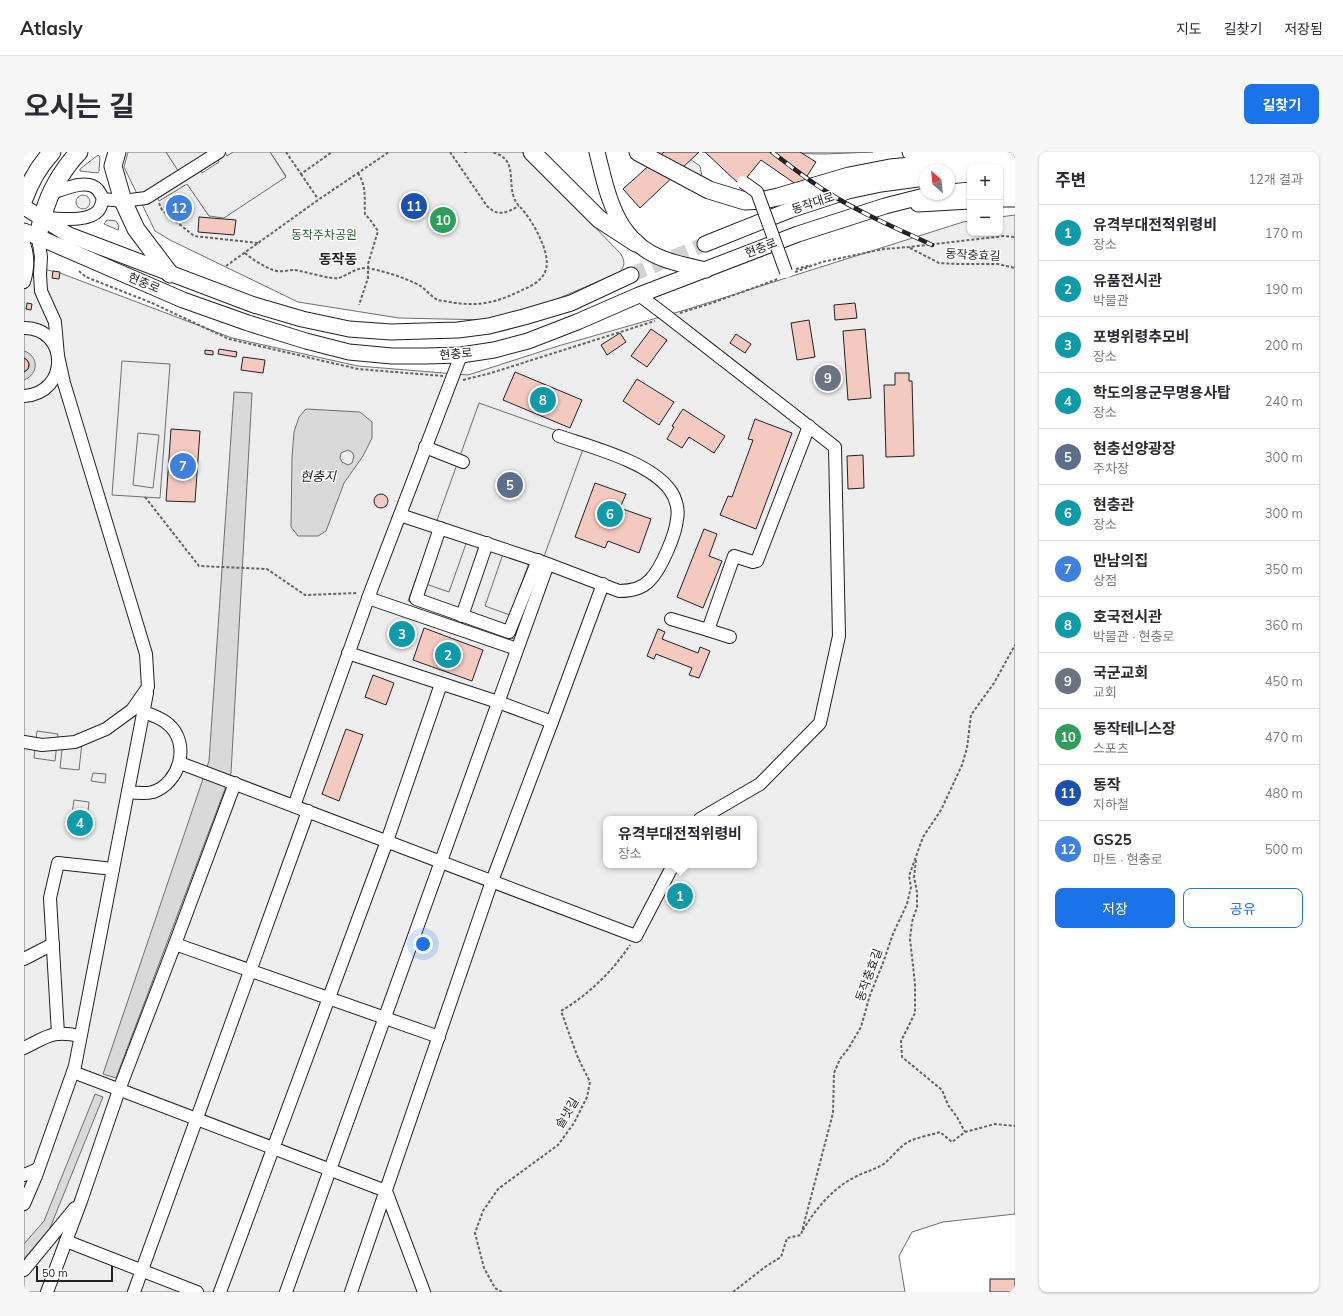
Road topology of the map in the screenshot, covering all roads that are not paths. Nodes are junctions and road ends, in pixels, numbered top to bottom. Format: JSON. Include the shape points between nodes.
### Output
{"nodes":[{"id":1,"x":52,"y":152,"type":"edge"},
{"id":2,"x":79,"y":152,"type":"edge"},
{"id":3,"x":116,"y":152,"type":"edge"},
{"id":4,"x":219,"y":152,"type":"edge"},
{"id":5,"x":532,"y":152,"type":"edge"},
{"id":6,"x":638,"y":152,"type":"edge"},
{"id":7,"x":910,"y":152,"type":"edge"},
{"id":8,"x":598,"y":157,"type":"edge"},
{"id":9,"x":1009,"y":166,"type":"edge"},
{"id":10,"x":919,"y":179,"type":"edge"},
{"id":11,"x":743,"y":182,"type":"dead end"},
{"id":12,"x":1003,"y":186,"type":"edge"},
{"id":13,"x":1015,"y":186,"type":"edge"},
{"id":14,"x":967,"y":191,"type":"edge"},
{"id":15,"x":52,"y":193,"type":"junction"},
{"id":16,"x":955,"y":195,"type":"edge"},
{"id":17,"x":919,"y":197,"type":"edge"},
{"id":18,"x":955,"y":198,"type":"edge"},
{"id":19,"x":24,"y":199,"type":"edge"},
{"id":20,"x":103,"y":199,"type":"junction"},
{"id":21,"x":1003,"y":199,"type":"edge"},
{"id":22,"x":1015,"y":199,"type":"edge"},
{"id":23,"x":928,"y":200,"type":"edge"},
{"id":24,"x":967,"y":200,"type":"edge"},
{"id":25,"x":123,"y":202,"type":"junction"},
{"id":26,"x":885,"y":206,"type":"junction"},
{"id":27,"x":24,"y":207,"type":"edge"},
{"id":28,"x":42,"y":218,"type":"junction"},
{"id":29,"x":29,"y":237,"type":"edge"},
{"id":30,"x":636,"y":243,"type":"junction"},
{"id":31,"x":705,"y":244,"type":"tunnel mouth"},
{"id":32,"x":706,"y":270,"type":"junction"},
{"id":33,"x":786,"y":272,"type":"dead end"},
{"id":34,"x":170,"y":274,"type":"junction"},
{"id":35,"x":632,"y":275,"type":"tunnel mouth"},
{"id":36,"x":24,"y":282,"type":"edge"},
{"id":37,"x":639,"y":295,"type":"junction"},
{"id":38,"x":24,"y":328,"type":"edge"},
{"id":39,"x":461,"y":355,"type":"junction"},
{"id":40,"x":58,"y":356,"type":"junction"},
{"id":41,"x":24,"y":396,"type":"edge"},
{"id":42,"x":809,"y":426,"type":"junction"},
{"id":43,"x":559,"y":436,"type":"dead end"},
{"id":44,"x":425,"y":447,"type":"junction"},
{"id":45,"x":463,"y":462,"type":"dead end"},
{"id":46,"x":400,"y":515,"type":"junction"},
{"id":47,"x":440,"y":528,"type":"junction"},
{"id":48,"x":487,"y":543,"type":"junction"},
{"id":49,"x":543,"y":562,"type":"junction"},
{"id":50,"x":603,"y":584,"type":"junction"},
{"id":51,"x":369,"y":595,"type":"junction"},
{"id":52,"x":462,"y":616,"type":"junction"},
{"id":53,"x":671,"y":619,"type":"dead end"},
{"id":54,"x":708,"y":630,"type":"junction"},
{"id":55,"x":730,"y":637,"type":"dead end"},
{"id":56,"x":517,"y":649,"type":"junction"},
{"id":57,"x":348,"y":653,"type":"junction"},
{"id":58,"x":441,"y":684,"type":"junction"},
{"id":59,"x":148,"y":688,"type":"junction"},
{"id":60,"x":498,"y":702,"type":"junction"},
{"id":61,"x":143,"y":712,"type":"junction"},
{"id":62,"x":552,"y":722,"type":"junction"},
{"id":63,"x":24,"y":742,"type":"edge"},
{"id":64,"x":180,"y":763,"type":"junction"},
{"id":65,"x":235,"y":784,"type":"junction"},
{"id":66,"x":128,"y":792,"type":"junction"},
{"id":67,"x":294,"y":806,"type":"junction"},
{"id":68,"x":308,"y":811,"type":"junction"},
{"id":69,"x":705,"y":816,"type":"edge"},
{"id":70,"x":387,"y":841,"type":"junction"},
{"id":71,"x":441,"y":862,"type":"junction"},
{"id":72,"x":671,"y":868,"type":"edge"},
{"id":73,"x":113,"y":869,"type":"junction"},
{"id":74,"x":492,"y":881,"type":"junction"},
{"id":75,"x":53,"y":944,"type":"junction"},
{"id":76,"x":175,"y":944,"type":"junction"},
{"id":77,"x":24,"y":959,"type":"edge"},
{"id":78,"x":251,"y":971,"type":"junction"},
{"id":79,"x":329,"y":998,"type":"junction"},
{"id":80,"x":385,"y":1018,"type":"junction"},
{"id":81,"x":58,"y":1034,"type":"junction"},
{"id":82,"x":80,"y":1036,"type":"junction"},
{"id":83,"x":439,"y":1037,"type":"junction"},
{"id":84,"x":24,"y":1048,"type":"edge"},
{"id":85,"x":73,"y":1072,"type":"junction"},
{"id":86,"x":119,"y":1090,"type":"junction"},
{"id":87,"x":197,"y":1119,"type":"junction"},
{"id":88,"x":273,"y":1148,"type":"junction"},
{"id":89,"x":38,"y":1168,"type":"junction"},
{"id":90,"x":330,"y":1170,"type":"junction"},
{"id":91,"x":24,"y":1175,"type":"edge"},
{"id":92,"x":386,"y":1191,"type":"junction"},
{"id":93,"x":81,"y":1201,"type":"junction"},
{"id":94,"x":24,"y":1204,"type":"edge"},
{"id":95,"x":66,"y":1241,"type":"junction"},
{"id":96,"x":24,"y":1270,"type":"edge"},
{"id":97,"x":142,"y":1270,"type":"junction"},
{"id":98,"x":422,"y":1291,"type":"edge"},
{"id":99,"x":47,"y":1292,"type":"edge"},
{"id":100,"x":134,"y":1292,"type":"edge"},
{"id":101,"x":198,"y":1292,"type":"edge"},
{"id":102,"x":220,"y":1292,"type":"edge"},
{"id":103,"x":286,"y":1292,"type":"edge"},
{"id":104,"x":352,"y":1292,"type":"edge"}],
"edges":[{"from":1,"to":19,"type":"highway","via":[[44,161]]},
{"from":2,"to":15,"type":"highway","via":[[70,162]]},
{"from":3,"to":25,"type":"highway","via":[[113,166]]},
{"from":4,"to":25,"type":"street","via":[[146,198]]},
{"from":5,"to":30,"type":"highway","via":[[599,219]]},
{"from":6,"to":9,"type":"highway","via":[[709,190],[745,200],[778,197],[849,176],[890,168],[933,164]]},
{"from":7,"to":9,"type":"main road","via":[[954,155]]},
{"from":8,"to":30,"type":"main road","via":[[613,210],[623,228]]},
{"from":10,"to":31,"type":"main road","name":"동작대로","via":[[848,191],[790,210]]},
{"from":11,"to":33,"type":"street","bridge":true,"via":[[757,192]]},
{"from":12,"to":13,"type":"main road"},
{"from":14,"to":16,"type":"main road"},
{"from":15,"to":20,"type":"street","via":[[77,185],[92,186]]},
{"from":15,"to":28,"type":"highway"},
{"from":17,"to":26,"type":"main road"},
{"from":18,"to":24,"type":"main road"},
{"from":20,"to":25,"type":"street"},
{"from":20,"to":28,"type":"street","via":[[99,210],[91,216],[81,219]]},
{"from":21,"to":22,"type":"main road"},
{"from":23,"to":26,"type":"main road"},
{"from":25,"to":34,"type":"highway","via":[[136,229]]},
{"from":26,"to":32,"type":"main road","name":"현충로","via":[[798,234]]},
{"from":27,"to":28,"type":"main road","name":"현충로"},
{"from":28,"to":29,"type":"highway"},
{"from":28,"to":34,"type":"main road","name":"현충로","via":[[69,235]]},
{"from":29,"to":36,"type":"street"},
{"from":29,"to":39,"type":"main road","name":"현충로","via":[[183,300],[306,341],[356,352],[399,356]]},
{"from":29,"to":40,"type":"street","via":[[42,257],[41,290],[55,322]]},
{"from":30,"to":32,"type":"main road","via":[[663,259]]},
{"from":32,"to":37,"type":"main road","name":"현충로"},
{"from":34,"to":35,"type":"main road","name":"현충로","via":[[302,320],[349,329],[391,332],[458,330],[489,326],[571,302]]},
{"from":37,"to":39,"type":"main road","name":"현충로","via":[[528,341]]},
{"from":37,"to":42,"type":"street"},
{"from":38,"to":40,"type":"street","via":[[40,332],[49,338]]},
{"from":39,"to":44,"type":"street"},
{"from":40,"to":41,"type":"street","via":[[58,368],[47,388],[36,394]]},
{"from":40,"to":59,"type":"street","via":[[146,654]]},
{"from":42,"to":54,"type":"street","via":[[758,559],[756,562],[734,556]]},
{"from":42,"to":69,"type":"street","via":[[835,447],[839,636],[820,723],[760,784]]},
{"from":43,"to":50,"type":"street","via":[[612,454],[642,468],[662,481],[671,490],[675,499],[678,512],[675,529],[658,569],[650,581],[630,591],[619,591]]},
{"from":44,"to":45,"type":"street"},
{"from":44,"to":46,"type":"street"},
{"from":46,"to":47,"type":"street"},
{"from":46,"to":51,"type":"street"},
{"from":47,"to":48,"type":"street"},
{"from":47,"to":52,"type":"street","via":[[416,599]]},
{"from":48,"to":49,"type":"street"},
{"from":48,"to":52,"type":"street"},
{"from":49,"to":50,"type":"street"},
{"from":49,"to":52,"type":"street","via":[[509,632]]},
{"from":49,"to":56,"type":"street"},
{"from":50,"to":62,"type":"street"},
{"from":51,"to":56,"type":"street"},
{"from":51,"to":57,"type":"street"},
{"from":53,"to":54,"type":"street"},
{"from":54,"to":55,"type":"street"},
{"from":56,"to":60,"type":"street"},
{"from":57,"to":58,"type":"street"},
{"from":57,"to":67,"type":"street"},
{"from":58,"to":60,"type":"street"},
{"from":58,"to":70,"type":"street"},
{"from":59,"to":61,"type":"street"},
{"from":59,"to":63,"type":"street","via":[[132,710],[106,729],[75,742],[42,745]]},
{"from":60,"to":62,"type":"street"},
{"from":60,"to":71,"type":"street"},
{"from":61,"to":64,"type":"street","via":[[170,725],[181,749]]},
{"from":61,"to":66,"type":"street"},
{"from":62,"to":74,"type":"street"},
{"from":64,"to":65,"type":"street"},
{"from":64,"to":66,"type":"street","via":[[165,785],[153,792]]},
{"from":65,"to":67,"type":"street"},
{"from":65,"to":76,"type":"street"},
{"from":66,"to":73,"type":"street"},
{"from":67,"to":68,"type":"street"},
{"from":68,"to":70,"type":"street"},
{"from":68,"to":78,"type":"street"},
{"from":70,"to":71,"type":"street"},
{"from":70,"to":79,"type":"street"},
{"from":71,"to":74,"type":"street"},
{"from":71,"to":80,"type":"street"},
{"from":72,"to":74,"type":"street","via":[[636,936]]},
{"from":73,"to":75,"type":"street","via":[[58,863],[50,898]]},
{"from":73,"to":82,"type":"street"},
{"from":74,"to":83,"type":"street"},
{"from":75,"to":77,"type":"street"},
{"from":75,"to":81,"type":"street"},
{"from":76,"to":78,"type":"street"},
{"from":76,"to":86,"type":"street"},
{"from":78,"to":79,"type":"street"},
{"from":78,"to":87,"type":"street"},
{"from":79,"to":80,"type":"street"},
{"from":79,"to":88,"type":"street"},
{"from":80,"to":83,"type":"street"},
{"from":80,"to":90,"type":"street"},
{"from":81,"to":82,"type":"street"},
{"from":81,"to":84,"type":"street","via":[[52,1034]]},
{"from":82,"to":85,"type":"street"},
{"from":83,"to":92,"type":"street"},
{"from":85,"to":86,"type":"street"},
{"from":85,"to":89,"type":"street"},
{"from":86,"to":87,"type":"street"},
{"from":86,"to":93,"type":"street"},
{"from":87,"to":88,"type":"street"},
{"from":87,"to":97,"type":"street"},
{"from":88,"to":90,"type":"street"},
{"from":88,"to":102,"type":"street"},
{"from":89,"to":91,"type":"street"},
{"from":89,"to":94,"type":"street"},
{"from":90,"to":92,"type":"street"},
{"from":90,"to":103,"type":"street"},
{"from":92,"to":98,"type":"street"},
{"from":92,"to":104,"type":"street"},
{"from":93,"to":95,"type":"street"},
{"from":93,"to":96,"type":"street"},
{"from":95,"to":97,"type":"street"},
{"from":95,"to":99,"type":"street"},
{"from":97,"to":100,"type":"street"},
{"from":97,"to":101,"type":"street"}]}
